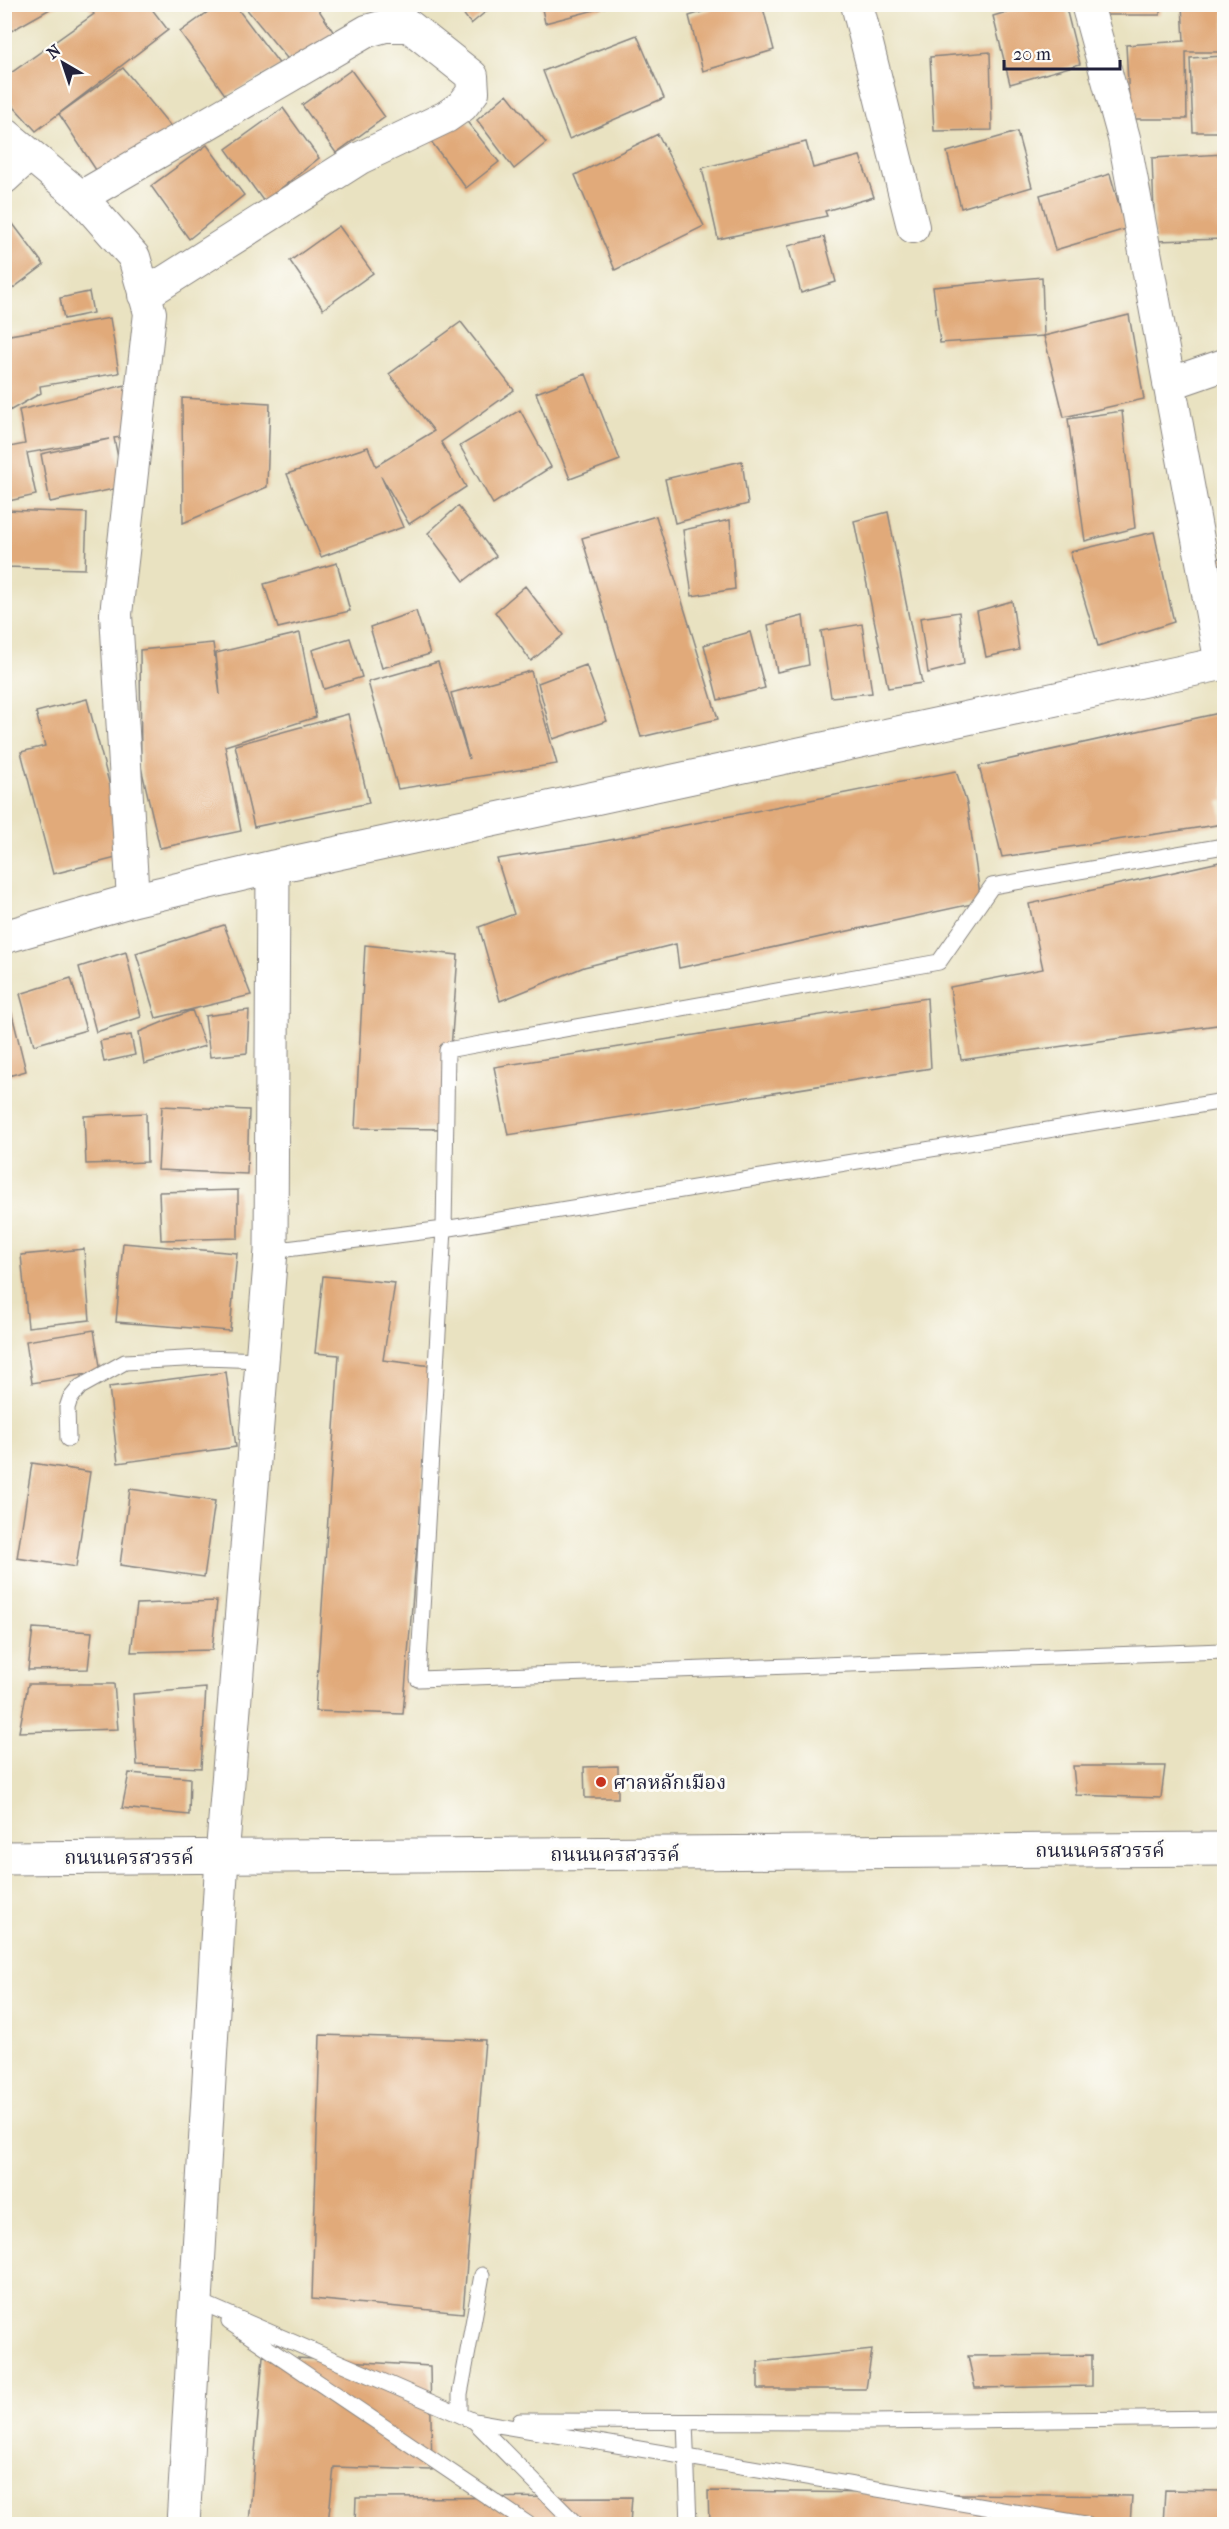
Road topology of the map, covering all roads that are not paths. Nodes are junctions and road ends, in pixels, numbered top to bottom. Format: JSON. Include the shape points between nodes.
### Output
{"nodes":[{"id":1,"x":857,"y":4,"type":"edge"},
{"id":2,"x":1087,"y":4,"type":"edge"},
{"id":3,"x":4,"y":133,"type":"edge"},
{"id":4,"x":29,"y":155,"type":"junction"},
{"id":5,"x":4,"y":178,"type":"edge"},
{"id":6,"x":81,"y":197,"type":"junction"},
{"id":7,"x":914,"y":228,"type":"dead end"},
{"id":8,"x":144,"y":295,"type":"junction"},
{"id":9,"x":1224,"y":365,"type":"edge"},
{"id":10,"x":1169,"y":384,"type":"junction"},
{"id":11,"x":1223,"y":664,"type":"edge"},
{"id":12,"x":1224,"y":846,"type":"edge"},
{"id":13,"x":273,"y":867,"type":"junction"},
{"id":14,"x":133,"y":900,"type":"junction"},
{"id":15,"x":4,"y":937,"type":"edge"},
{"id":16,"x":1224,"y":1101,"type":"edge"},
{"id":17,"x":444,"y":1229,"type":"junction"},
{"id":18,"x":271,"y":1251,"type":"junction"},
{"id":19,"x":262,"y":1360,"type":"junction"},
{"id":20,"x":68,"y":1439,"type":"dead end"},
{"id":21,"x":1224,"y":1651,"type":"edge"},
{"id":22,"x":1224,"y":1849,"type":"edge"},
{"id":23,"x":222,"y":1857,"type":"junction"},
{"id":24,"x":4,"y":1858,"type":"edge"},
{"id":25,"x":482,"y":2275,"type":"dead end"},
{"id":26,"x":196,"y":2300,"type":"junction"},
{"id":27,"x":1224,"y":2418,"type":"edge"},
{"id":28,"x":474,"y":2421,"type":"junction"},
{"id":29,"x":685,"y":2422,"type":"junction"},
{"id":30,"x":183,"y":2524,"type":"edge"},
{"id":31,"x":528,"y":2524,"type":"edge"},
{"id":32,"x":576,"y":2524,"type":"edge"},
{"id":33,"x":689,"y":2524,"type":"edge"},
{"id":34,"x":1085,"y":2524,"type":"edge"}],
"edges":[{"from":1,"to":7,"type":"street"},
{"from":2,"to":10,"type":"street","via":[[1124,138]]},
{"from":3,"to":4,"type":"street"},
{"from":4,"to":5,"type":"street"},
{"from":4,"to":6,"type":"street"},
{"from":6,"to":8,"type":"street","via":[[134,257]]},
{"from":6,"to":8,"type":"street","via":[[367,31],[409,26],[472,76],[473,92],[446,117],[360,158]]},
{"from":8,"to":14,"type":"street","via":[[150,313],[116,614]]},
{"from":9,"to":10,"type":"street"},
{"from":10,"to":11,"type":"street"},
{"from":11,"to":13,"type":"street"},
{"from":12,"to":17,"type":"lane","via":[[992,886],[939,962],[447,1050]]},
{"from":13,"to":14,"type":"street"},
{"from":13,"to":18,"type":"street"},
{"from":14,"to":15,"type":"street"},
{"from":16,"to":17,"type":"lane"},
{"from":17,"to":18,"type":"lane"},
{"from":17,"to":21,"type":"lane","via":[[418,1679]]},
{"from":18,"to":19,"type":"street"},
{"from":19,"to":20,"type":"lane","via":[[126,1362],[80,1387],[70,1399]]},
{"from":19,"to":23,"type":"street"},
{"from":22,"to":23,"type":"street","name":"ถนนนครสวรรค์"},
{"from":23,"to":24,"type":"street","name":"ถนนนครสวรรค์"},
{"from":23,"to":26,"type":"street"},
{"from":25,"to":28,"type":"lane","via":[[460,2394],[460,2415]]},
{"from":26,"to":28,"type":"lane"},
{"from":26,"to":30,"type":"street"},
{"from":26,"to":31,"type":"lane"},
{"from":27,"to":29,"type":"lane"},
{"from":28,"to":29,"type":"lane"},
{"from":28,"to":32,"type":"lane"},
{"from":28,"to":34,"type":"lane"},
{"from":29,"to":33,"type":"lane"}]}
